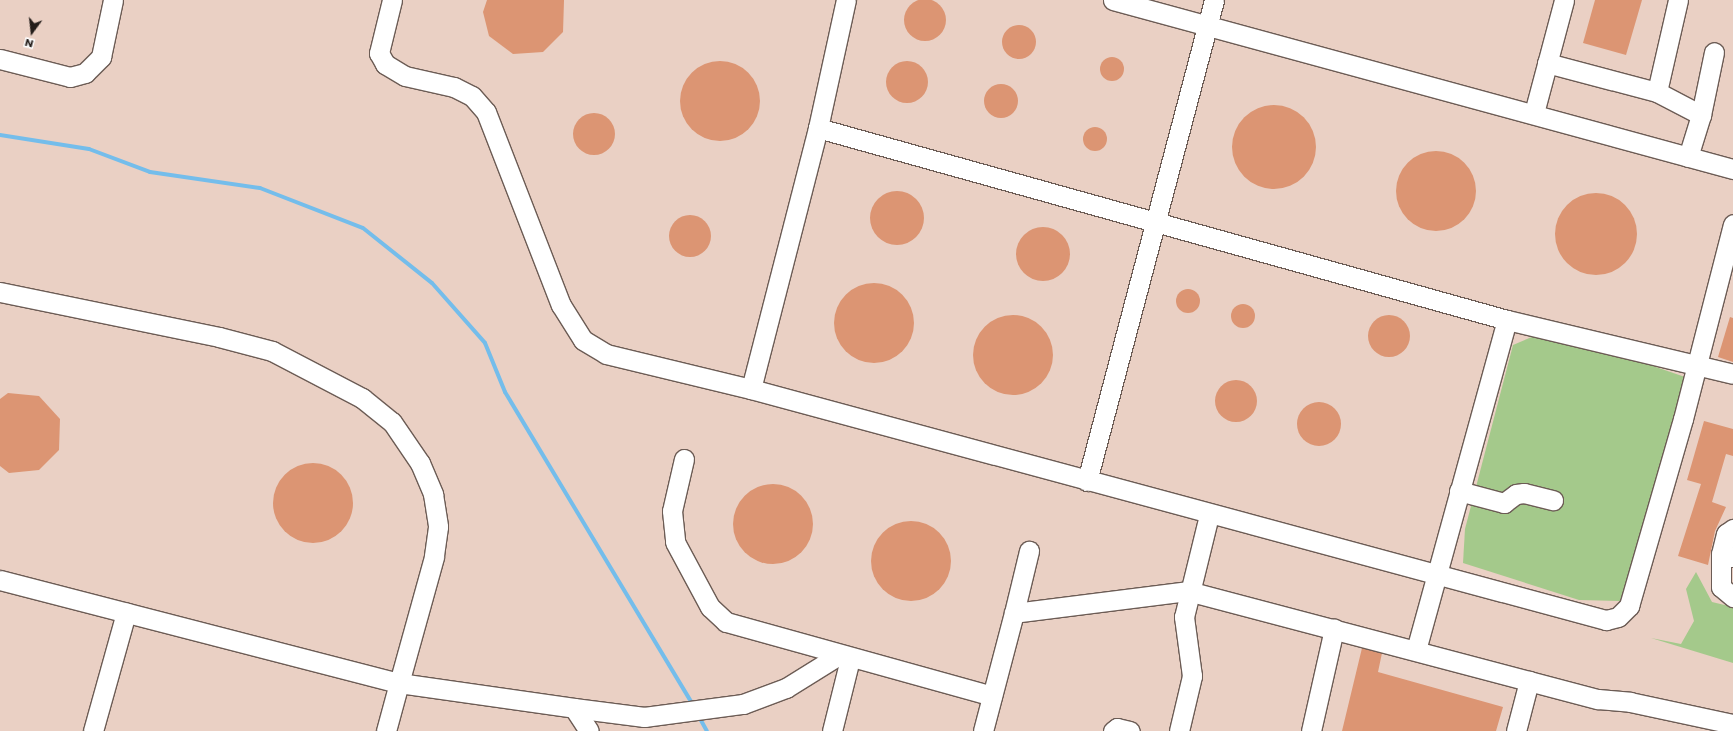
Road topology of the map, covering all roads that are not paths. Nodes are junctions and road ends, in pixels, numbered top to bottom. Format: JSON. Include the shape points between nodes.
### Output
{"nodes":[{"id":1,"x":113,"y":0,"type":"edge"},
{"id":2,"x":392,"y":0,"type":"edge"},
{"id":3,"x":846,"y":0,"type":"edge"},
{"id":4,"x":1113,"y":0,"type":"edge"},
{"id":5,"x":1214,"y":0,"type":"edge"},
{"id":6,"x":1564,"y":0,"type":"edge"},
{"id":7,"x":1678,"y":0,"type":"edge"},
{"id":8,"x":1207,"y":25,"type":"junction"},
{"id":9,"x":1714,"y":52,"type":"dead end"},
{"id":10,"x":0,"y":59,"type":"edge"},
{"id":11,"x":1547,"y":64,"type":"junction"},
{"id":12,"x":1657,"y":92,"type":"junction"},
{"id":13,"x":1534,"y":113,"type":"junction"},
{"id":14,"x":1701,"y":115,"type":"junction"},
{"id":15,"x":818,"y":128,"type":"junction"},
{"id":16,"x":1688,"y":157,"type":"junction"},
{"id":17,"x":1733,"y":169,"type":"edge"},
{"id":18,"x":1158,"y":221,"type":"junction"},
{"id":19,"x":1733,"y":224,"type":"edge"},
{"id":20,"x":0,"y":292,"type":"edge"},
{"id":21,"x":1507,"y":320,"type":"junction"},
{"id":22,"x":1696,"y":364,"type":"junction"},
{"id":23,"x":1733,"y":374,"type":"edge"},
{"id":24,"x":751,"y":389,"type":"junction"},
{"id":25,"x":684,"y":459,"type":"dead end"},
{"id":26,"x":1087,"y":481,"type":"junction"},
{"id":27,"x":1459,"y":491,"type":"junction"},
{"id":28,"x":1553,"y":500,"type":"dead end"},
{"id":29,"x":1209,"y":515,"type":"junction"},
{"id":30,"x":1733,"y":529,"type":"edge"},
{"id":31,"x":1029,"y":551,"type":"dead end"},
{"id":32,"x":1727,"y":555,"type":"edge"},
{"id":33,"x":1435,"y":574,"type":"junction"},
{"id":34,"x":0,"y":580,"type":"edge"},
{"id":35,"x":1188,"y":591,"type":"junction"},
{"id":36,"x":1733,"y":597,"type":"edge"},
{"id":37,"x":126,"y":613,"type":"junction"},
{"id":38,"x":1014,"y":613,"type":"junction"},
{"id":39,"x":1334,"y":629,"type":"junction"},
{"id":40,"x":1416,"y":650,"type":"junction"},
{"id":41,"x":844,"y":657,"type":"junction"},
{"id":42,"x":1529,"y":681,"type":"junction"},
{"id":43,"x":399,"y":683,"type":"junction"},
{"id":44,"x":992,"y":696,"type":"junction"},
{"id":45,"x":574,"y":708,"type":"junction"},
{"id":46,"x":1733,"y":724,"type":"edge"},
{"id":47,"x":92,"y":731,"type":"edge"},
{"id":48,"x":386,"y":731,"type":"edge"},
{"id":49,"x":589,"y":731,"type":"edge"},
{"id":50,"x":832,"y":731,"type":"edge"},
{"id":51,"x":983,"y":731,"type":"edge"},
{"id":52,"x":1113,"y":731,"type":"edge"},
{"id":53,"x":1130,"y":731,"type":"edge"},
{"id":54,"x":1179,"y":731,"type":"edge"},
{"id":55,"x":1311,"y":731,"type":"edge"},
{"id":56,"x":1516,"y":731,"type":"edge"}],
"edges":[{"from":1,"to":10,"type":"lane","via":[[101,57],[85,73],[70,77]]},
{"from":2,"to":24,"type":"lane","via":[[379,53],[385,64],[405,76],[454,87],[472,96],[486,112],[561,305],[583,340],[606,354]]},
{"from":3,"to":15,"type":"lane"},
{"from":4,"to":8,"type":"lane"},
{"from":5,"to":8,"type":"lane"},
{"from":6,"to":11,"type":"lane"},
{"from":7,"to":12,"type":"lane"},
{"from":8,"to":13,"type":"lane"},
{"from":8,"to":18,"type":"lane"},
{"from":9,"to":14,"type":"lane"},
{"from":11,"to":12,"type":"lane"},
{"from":11,"to":13,"type":"lane"},
{"from":12,"to":14,"type":"lane"},
{"from":13,"to":16,"type":"lane"},
{"from":14,"to":16,"type":"lane"},
{"from":15,"to":18,"type":"lane"},
{"from":15,"to":24,"type":"lane"},
{"from":16,"to":17,"type":"lane"},
{"from":18,"to":21,"type":"lane"},
{"from":18,"to":26,"type":"lane"},
{"from":19,"to":22,"type":"lane"},
{"from":20,"to":43,"type":"lane","via":[[219,337],[272,351],[362,398],[392,422],[420,463],[431,488],[438,527],[434,557]]},
{"from":21,"to":22,"type":"lane"},
{"from":21,"to":27,"type":"lane"},
{"from":22,"to":23,"type":"lane"},
{"from":22,"to":33,"type":"lane","via":[[1629,606],[1618,618],[1606,620]]},
{"from":24,"to":26,"type":"lane"},
{"from":25,"to":41,"type":"lane","via":[[672,511],[675,542],[710,607],[726,622],[739,627]]},
{"from":26,"to":29,"type":"lane"},
{"from":27,"to":28,"type":"lane","via":[[1504,503],[1516,494],[1524,493]]},
{"from":27,"to":33,"type":"lane"},
{"from":29,"to":33,"type":"lane"},
{"from":29,"to":35,"type":"lane"},
{"from":30,"to":32,"type":"lane","via":[[1726,534]]},
{"from":31,"to":38,"type":"lane"},
{"from":32,"to":36,"type":"lane","via":[[1721,587]]},
{"from":33,"to":40,"type":"lane"},
{"from":34,"to":37,"type":"lane"},
{"from":35,"to":38,"type":"lane"},
{"from":35,"to":39,"type":"lane"},
{"from":35,"to":54,"type":"lane","via":[[1184,630],[1192,676]]},
{"from":37,"to":43,"type":"lane"},
{"from":37,"to":47,"type":"lane"},
{"from":38,"to":44,"type":"lane"},
{"from":39,"to":40,"type":"lane"},
{"from":39,"to":55,"type":"lane"},
{"from":40,"to":42,"type":"lane"},
{"from":41,"to":44,"type":"lane"},
{"from":41,"to":45,"type":"lane","via":[[786,688],[743,704],[644,717]]},
{"from":41,"to":50,"type":"lane"},
{"from":42,"to":46,"type":"lane","via":[[1598,699],[1630,702]]},
{"from":42,"to":56,"type":"lane"},
{"from":43,"to":45,"type":"lane"},
{"from":43,"to":48,"type":"lane"},
{"from":44,"to":51,"type":"lane"},
{"from":45,"to":49,"type":"lane"},
{"from":52,"to":53,"type":"lane","via":[[1117,728]]}]}
